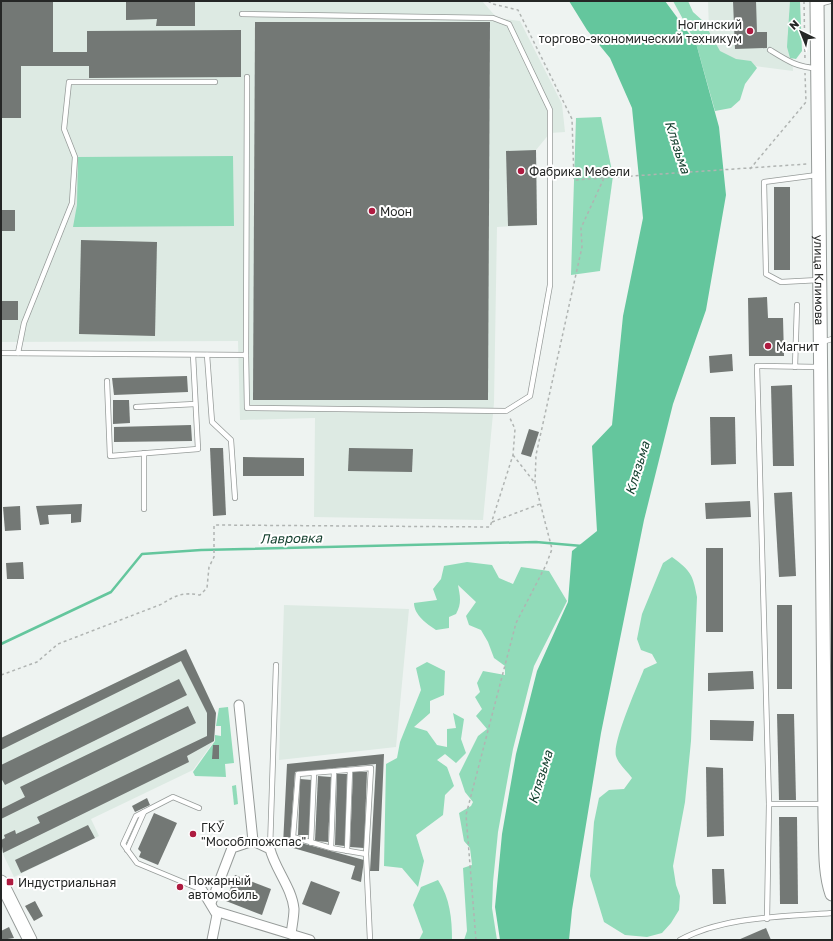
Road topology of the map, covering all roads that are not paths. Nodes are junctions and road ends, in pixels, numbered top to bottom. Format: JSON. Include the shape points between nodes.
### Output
{"nodes":[{"id":1,"x":822,"y":2,"type":"edge"},
{"id":2,"x":242,"y":14,"type":"dead end"},
{"id":3,"x":770,"y":50,"type":"dead end"},
{"id":4,"x":812,"y":68,"type":"junction"},
{"id":5,"x":247,"y":77,"type":"dead end"},
{"id":6,"x":215,"y":82,"type":"dead end"},
{"id":7,"x":819,"y":169,"type":"junction"},
{"id":8,"x":820,"y":280,"type":"junction"},
{"id":9,"x":797,"y":305,"type":"dead end"},
{"id":10,"x":826,"y":341,"type":"edge"},
{"id":11,"x":1,"y":353,"type":"edge"},
{"id":12,"x":18,"y":353,"type":"junction"},
{"id":13,"x":192,"y":355,"type":"junction"},
{"id":14,"x":207,"y":355,"type":"junction"},
{"id":15,"x":246,"y":356,"type":"junction"},
{"id":16,"x":795,"y":367,"type":"junction"},
{"id":17,"x":821,"y":367,"type":"junction"},
{"id":18,"x":108,"y":381,"type":"dead end"},
{"id":19,"x":195,"y":404,"type":"junction"},
{"id":20,"x":136,"y":407,"type":"dead end"},
{"id":21,"x":144,"y":453,"type":"junction"},
{"id":22,"x":234,"y":498,"type":"dead end"},
{"id":23,"x":144,"y":509,"type":"dead end"},
{"id":24,"x":276,"y":664,"type":"dead end"},
{"id":25,"x":239,"y":705,"type":"dead end"},
{"id":26,"x":350,"y":770,"type":"junction"},
{"id":27,"x":334,"y":771,"type":"junction"},
{"id":28,"x":314,"y":773,"type":"junction"},
{"id":29,"x":769,"y":804,"type":"junction"},
{"id":30,"x":825,"y":804,"type":"junction"},
{"id":31,"x":199,"y":808,"type":"dead end"},
{"id":32,"x":253,"y":841,"type":"junction"},
{"id":33,"x":312,"y":843,"type":"junction"},
{"id":34,"x":331,"y":848,"type":"junction"},
{"id":35,"x":270,"y":849,"type":"junction"},
{"id":36,"x":347,"y":851,"type":"junction"},
{"id":37,"x":366,"y":854,"type":"junction"},
{"id":38,"x":1,"y":882,"type":"edge"},
{"id":39,"x":831,"y":887,"type":"edge"},
{"id":40,"x":202,"y":890,"type":"joint"},
{"id":41,"x":213,"y":907,"type":"junction"},
{"id":42,"x":832,"y":913,"type":"edge"},
{"id":43,"x":767,"y":919,"type":"junction"},
{"id":44,"x":291,"y":934,"type":"junction"},
{"id":45,"x":30,"y":940,"type":"edge"},
{"id":46,"x":212,"y":940,"type":"edge"},
{"id":47,"x":310,"y":940,"type":"edge"},
{"id":48,"x":370,"y":940,"type":"edge"},
{"id":49,"x":680,"y":940,"type":"edge"}],
"edges":[{"from":1,"to":4,"type":"main road","name":"улица Климова"},
{"from":2,"to":15,"type":"lane","via":[[493,18],[509,24],[550,110],[550,285],[530,396],[506,411],[247,408]]},
{"from":3,"to":4,"type":"lane","via":[[793,64]]},
{"from":4,"to":7,"type":"main road","name":"улица Климова"},
{"from":5,"to":15,"type":"lane"},
{"from":6,"to":12,"type":"lane","via":[[69,82],[64,129],[75,157],[72,203],[24,323]]},
{"from":7,"to":8,"type":"main road","name":"улица Климова"},
{"from":7,"to":8,"type":"lane","via":[[764,182],[766,274],[781,282]]},
{"from":8,"to":10,"type":"main road","name":"улица Климова"},
{"from":9,"to":16,"type":"lane"},
{"from":10,"to":17,"type":"main road","name":"улица Климова"},
{"from":11,"to":12,"type":"lane"},
{"from":12,"to":13,"type":"lane"},
{"from":13,"to":14,"type":"lane"},
{"from":13,"to":19,"type":"lane"},
{"from":14,"to":15,"type":"lane"},
{"from":14,"to":22,"type":"lane","via":[[212,422],[231,440]]},
{"from":16,"to":17,"type":"lane"},
{"from":16,"to":29,"type":"lane","via":[[757,366]]},
{"from":17,"to":30,"type":"main road","name":"улица Климова","via":[[826,609]]},
{"from":18,"to":21,"type":"lane","via":[[110,456]]},
{"from":19,"to":20,"type":"lane"},
{"from":19,"to":21,"type":"lane","via":[[198,449]]},
{"from":21,"to":23,"type":"lane"},
{"from":24,"to":35,"type":"lane"},
{"from":25,"to":32,"type":"street"},
{"from":26,"to":27,"type":"lane"},
{"from":26,"to":36,"type":"lane"},
{"from":26,"to":37,"type":"lane","via":[[371,768]]},
{"from":27,"to":28,"type":"lane"},
{"from":27,"to":34,"type":"lane"},
{"from":28,"to":33,"type":"lane"},
{"from":28,"to":33,"type":"lane","via":[[298,774],[293,838]]},
{"from":29,"to":30,"type":"lane"},
{"from":29,"to":43,"type":"lane"},
{"from":30,"to":39,"type":"main road","name":"улица Климова"},
{"from":31,"to":40,"type":"lane","via":[[173,797],[144,812],[127,850],[137,863]]},
{"from":32,"to":35,"type":"street"},
{"from":32,"to":41,"type":"street","via":[[232,848]]},
{"from":33,"to":34,"type":"lane"},
{"from":34,"to":36,"type":"lane"},
{"from":35,"to":44,"type":"street","via":[[294,910]]},
{"from":36,"to":37,"type":"lane"},
{"from":37,"to":48,"type":"lane"},
{"from":38,"to":45,"type":"main road"},
{"from":40,"to":41,"type":"street"},
{"from":41,"to":44,"type":"street"},
{"from":41,"to":46,"type":"street","via":[[217,916]]},
{"from":42,"to":43,"type":"lane"},
{"from":43,"to":49,"type":"lane","via":[[708,928]]},
{"from":44,"to":47,"type":"street"}]}
